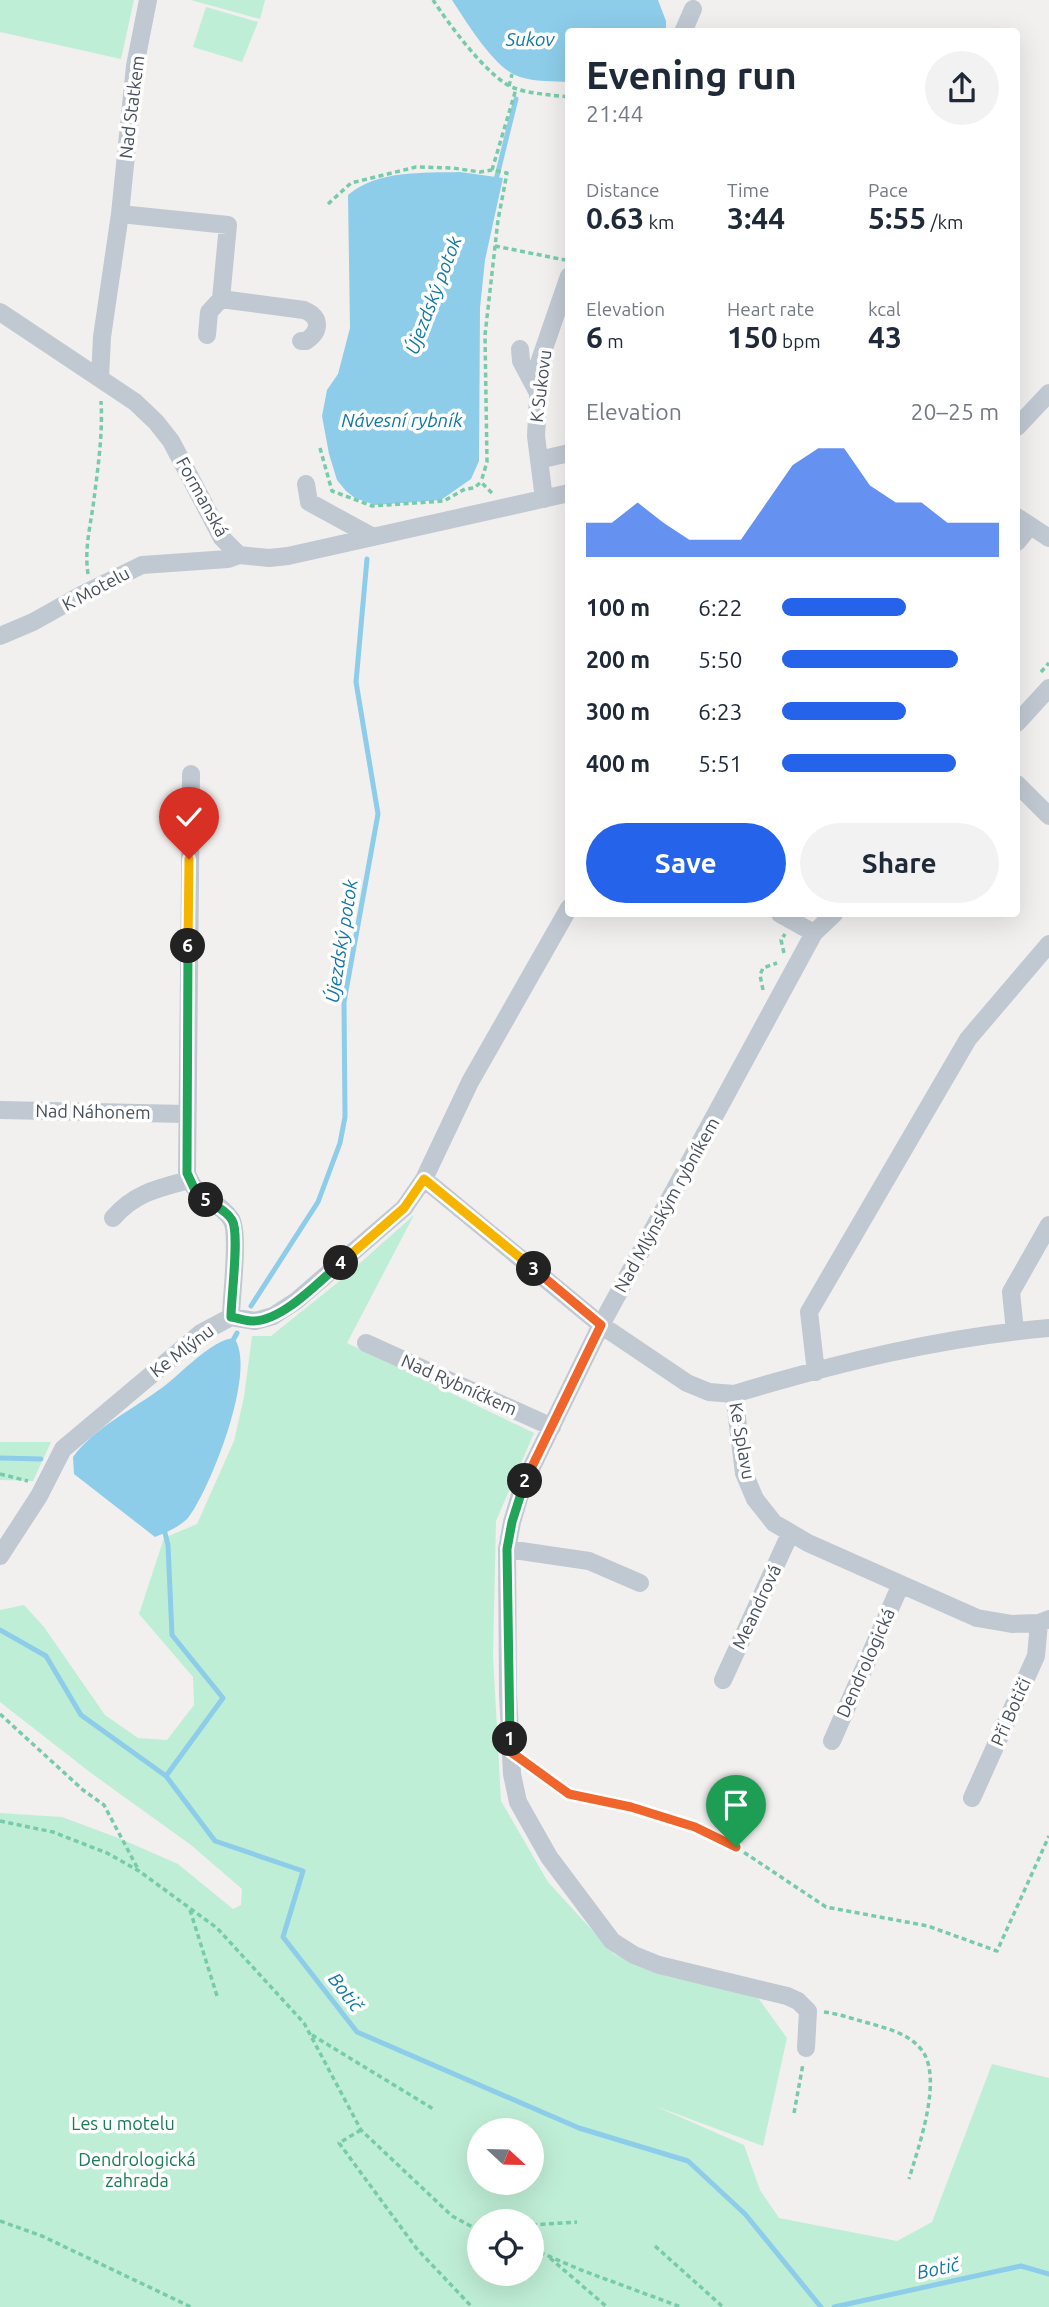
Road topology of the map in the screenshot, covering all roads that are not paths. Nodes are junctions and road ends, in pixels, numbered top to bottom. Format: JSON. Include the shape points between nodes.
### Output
{"nodes":[{"id":1,"x":148,"y":0,"type":"edge"},
{"id":2,"x":693,"y":9,"type":"dead end"},
{"id":3,"x":685,"y":28,"type":"edge"},
{"id":4,"x":120,"y":215,"type":"junction"},
{"id":5,"x":565,"y":288,"type":"edge"},
{"id":6,"x":221,"y":299,"type":"junction"},
{"id":7,"x":0,"y":312,"type":"edge"},
{"id":8,"x":207,"y":335,"type":"dead end"},
{"id":9,"x":301,"y":341,"type":"dead end"},
{"id":10,"x":520,"y":349,"type":"dead end"},
{"id":11,"x":100,"y":378,"type":"junction"},
{"id":12,"x":537,"y":391,"type":"junction"},
{"id":13,"x":1049,"y":393,"type":"edge"},
{"id":14,"x":1020,"y":424,"type":"edge"},
{"id":15,"x":565,"y":454,"type":"edge"},
{"id":16,"x":538,"y":460,"type":"junction"},
{"id":17,"x":306,"y":484,"type":"dead end"},
{"id":18,"x":565,"y":494,"type":"edge"},
{"id":19,"x":544,"y":499,"type":"junction"},
{"id":20,"x":1024,"y":521,"type":"edge"},
{"id":21,"x":373,"y":537,"type":"junction"},
{"id":22,"x":1049,"y":538,"type":"edge"},
{"id":23,"x":239,"y":555,"type":"junction"},
{"id":24,"x":0,"y":636,"type":"edge"},
{"id":25,"x":1049,"y":688,"type":"edge"},
{"id":26,"x":1020,"y":720,"type":"edge"},
{"id":27,"x":191,"y":774,"type":"dead end"},
{"id":28,"x":1020,"y":787,"type":"edge"},
{"id":29,"x":1049,"y":816,"type":"edge"},
{"id":30,"x":565,"y":915,"type":"edge"},
{"id":31,"x":785,"y":917,"type":"edge"},
{"id":32,"x":831,"y":917,"type":"edge"},
{"id":33,"x":814,"y":933,"type":"junction"},
{"id":34,"x":1049,"y":944,"type":"edge"},
{"id":35,"x":0,"y":1110,"type":"edge"},
{"id":36,"x":186,"y":1114,"type":"junction"},
{"id":37,"x":424,"y":1179,"type":"junction"},
{"id":38,"x":189,"y":1180,"type":"junction"},
{"id":39,"x":113,"y":1217,"type":"dead end"},
{"id":40,"x":1049,"y":1224,"type":"edge"},
{"id":41,"x":231,"y":1317,"type":"junction"},
{"id":42,"x":601,"y":1325,"type":"junction"},
{"id":43,"x":1049,"y":1328,"type":"edge"},
{"id":44,"x":1015,"y":1331,"type":"junction"},
{"id":45,"x":366,"y":1343,"type":"dead end"},
{"id":46,"x":816,"y":1372,"type":"junction"},
{"id":47,"x":734,"y":1394,"type":"junction"},
{"id":48,"x":552,"y":1427,"type":"junction"},
{"id":49,"x":790,"y":1534,"type":"junction"},
{"id":50,"x":507,"y":1549,"type":"junction"},
{"id":51,"x":0,"y":1556,"type":"edge"},
{"id":52,"x":640,"y":1583,"type":"dead end"},
{"id":53,"x":901,"y":1584,"type":"junction"},
{"id":54,"x":1044,"y":1621,"type":"edge"},
{"id":55,"x":723,"y":1680,"type":"dead end"},
{"id":56,"x":832,"y":1741,"type":"dead end"},
{"id":57,"x":972,"y":1798,"type":"dead end"},
{"id":58,"x":806,"y":2049,"type":"road end"}],
"edges":[{"from":1,"to":4,"type":"street","name":"Nad Statkem","via":[[135,66]]},
{"from":2,"to":3,"type":"street"},
{"from":4,"to":6,"type":"street","via":[[228,225]]},
{"from":4,"to":11,"type":"street","name":"Nad Statkem"},
{"from":5,"to":12,"type":"street","name":"K Sukovu","via":[[541,360]]},
{"from":6,"to":8,"type":"street","via":[[209,313]]},
{"from":6,"to":9,"type":"street","via":[[313,314],[318,322],[316,331]]},
{"from":7,"to":11,"type":"street","name":"Formanská"},
{"from":10,"to":12,"type":"street","via":[[521,361]]},
{"from":11,"to":23,"type":"street","name":"Formanská","via":[[135,402],[171,441],[222,538]]},
{"from":12,"to":16,"type":"street","name":"K Sukovu"},
{"from":13,"to":14,"type":"street"},
{"from":15,"to":16,"type":"street"},
{"from":16,"to":19,"type":"street","name":"K Sukovu"},
{"from":17,"to":21,"type":"street","via":[[309,502]]},
{"from":18,"to":19,"type":"street","name":"Formanská"},
{"from":19,"to":21,"type":"street","name":"Formanská"},
{"from":20,"to":22,"type":"street"},
{"from":21,"to":23,"type":"street","name":"Formanská","via":[[288,556]]},
{"from":23,"to":24,"type":"street","name":"K Motelu","via":[[142,565]]},
{"from":25,"to":26,"type":"street"},
{"from":27,"to":36,"type":"street"},
{"from":28,"to":29,"type":"street"},
{"from":30,"to":37,"type":"street","name":"Ke Mlýnu","via":[[470,1082]]},
{"from":31,"to":33,"type":"street"},
{"from":32,"to":33,"type":"street","name":"Nad Mlýnským rybníkem"},
{"from":33,"to":42,"type":"street","name":"Nad Mlýnským rybníkem"},
{"from":34,"to":46,"type":"street","via":[[968,1039],[808,1312]]},
{"from":35,"to":36,"type":"street","name":"Nad Náhonem"},
{"from":36,"to":38,"type":"street"},
{"from":37,"to":41,"type":"street","name":"Ke Mlýnu","via":[[404,1208],[296,1301],[255,1321]]},
{"from":37,"to":42,"type":"street","name":"Ke Splavu"},
{"from":38,"to":39,"type":"street","via":[[126,1202]]},
{"from":38,"to":41,"type":"street","via":[[203,1198],[233,1221],[237,1236]]},
{"from":40,"to":44,"type":"street","via":[[1012,1292]]},
{"from":41,"to":51,"type":"street","name":"Ke Mlýnu","via":[[173,1354],[63,1449]]},
{"from":42,"to":47,"type":"street","name":"Ke Splavu","via":[[687,1382],[709,1392]]},
{"from":42,"to":48,"type":"street","name":"Nad Mlýnským rybníkem"},
{"from":43,"to":44,"type":"street"},
{"from":44,"to":46,"type":"street","via":[[898,1350]]},
{"from":45,"to":48,"type":"street","name":"Nad Rybníčkem"},
{"from":46,"to":47,"type":"street"},
{"from":47,"to":49,"type":"street","name":"Ke Splavu","via":[[744,1473],[755,1499],[774,1523]]},
{"from":48,"to":50,"type":"street","name":"Nad Mlýnským rybníkem","via":[[523,1485]]},
{"from":49,"to":53,"type":"street","name":"Ke Splavu"},
{"from":49,"to":55,"type":"street","name":"Meandrová"},
{"from":50,"to":52,"type":"street","via":[[589,1561]]},
{"from":50,"to":58,"type":"street","name":"Nad Mlýnským rybníkem","via":[[512,1774],[519,1802],[549,1857],[612,1941],[634,1955],[798,2001],[808,2011]]},
{"from":53,"to":54,"type":"street","name":"Ke Splavu","via":[[977,1618],[1012,1624]]},
{"from":53,"to":56,"type":"street","name":"Dendrologická"},
{"from":54,"to":57,"type":"street","name":"Při Botiči","via":[[1036,1656]]}]}
